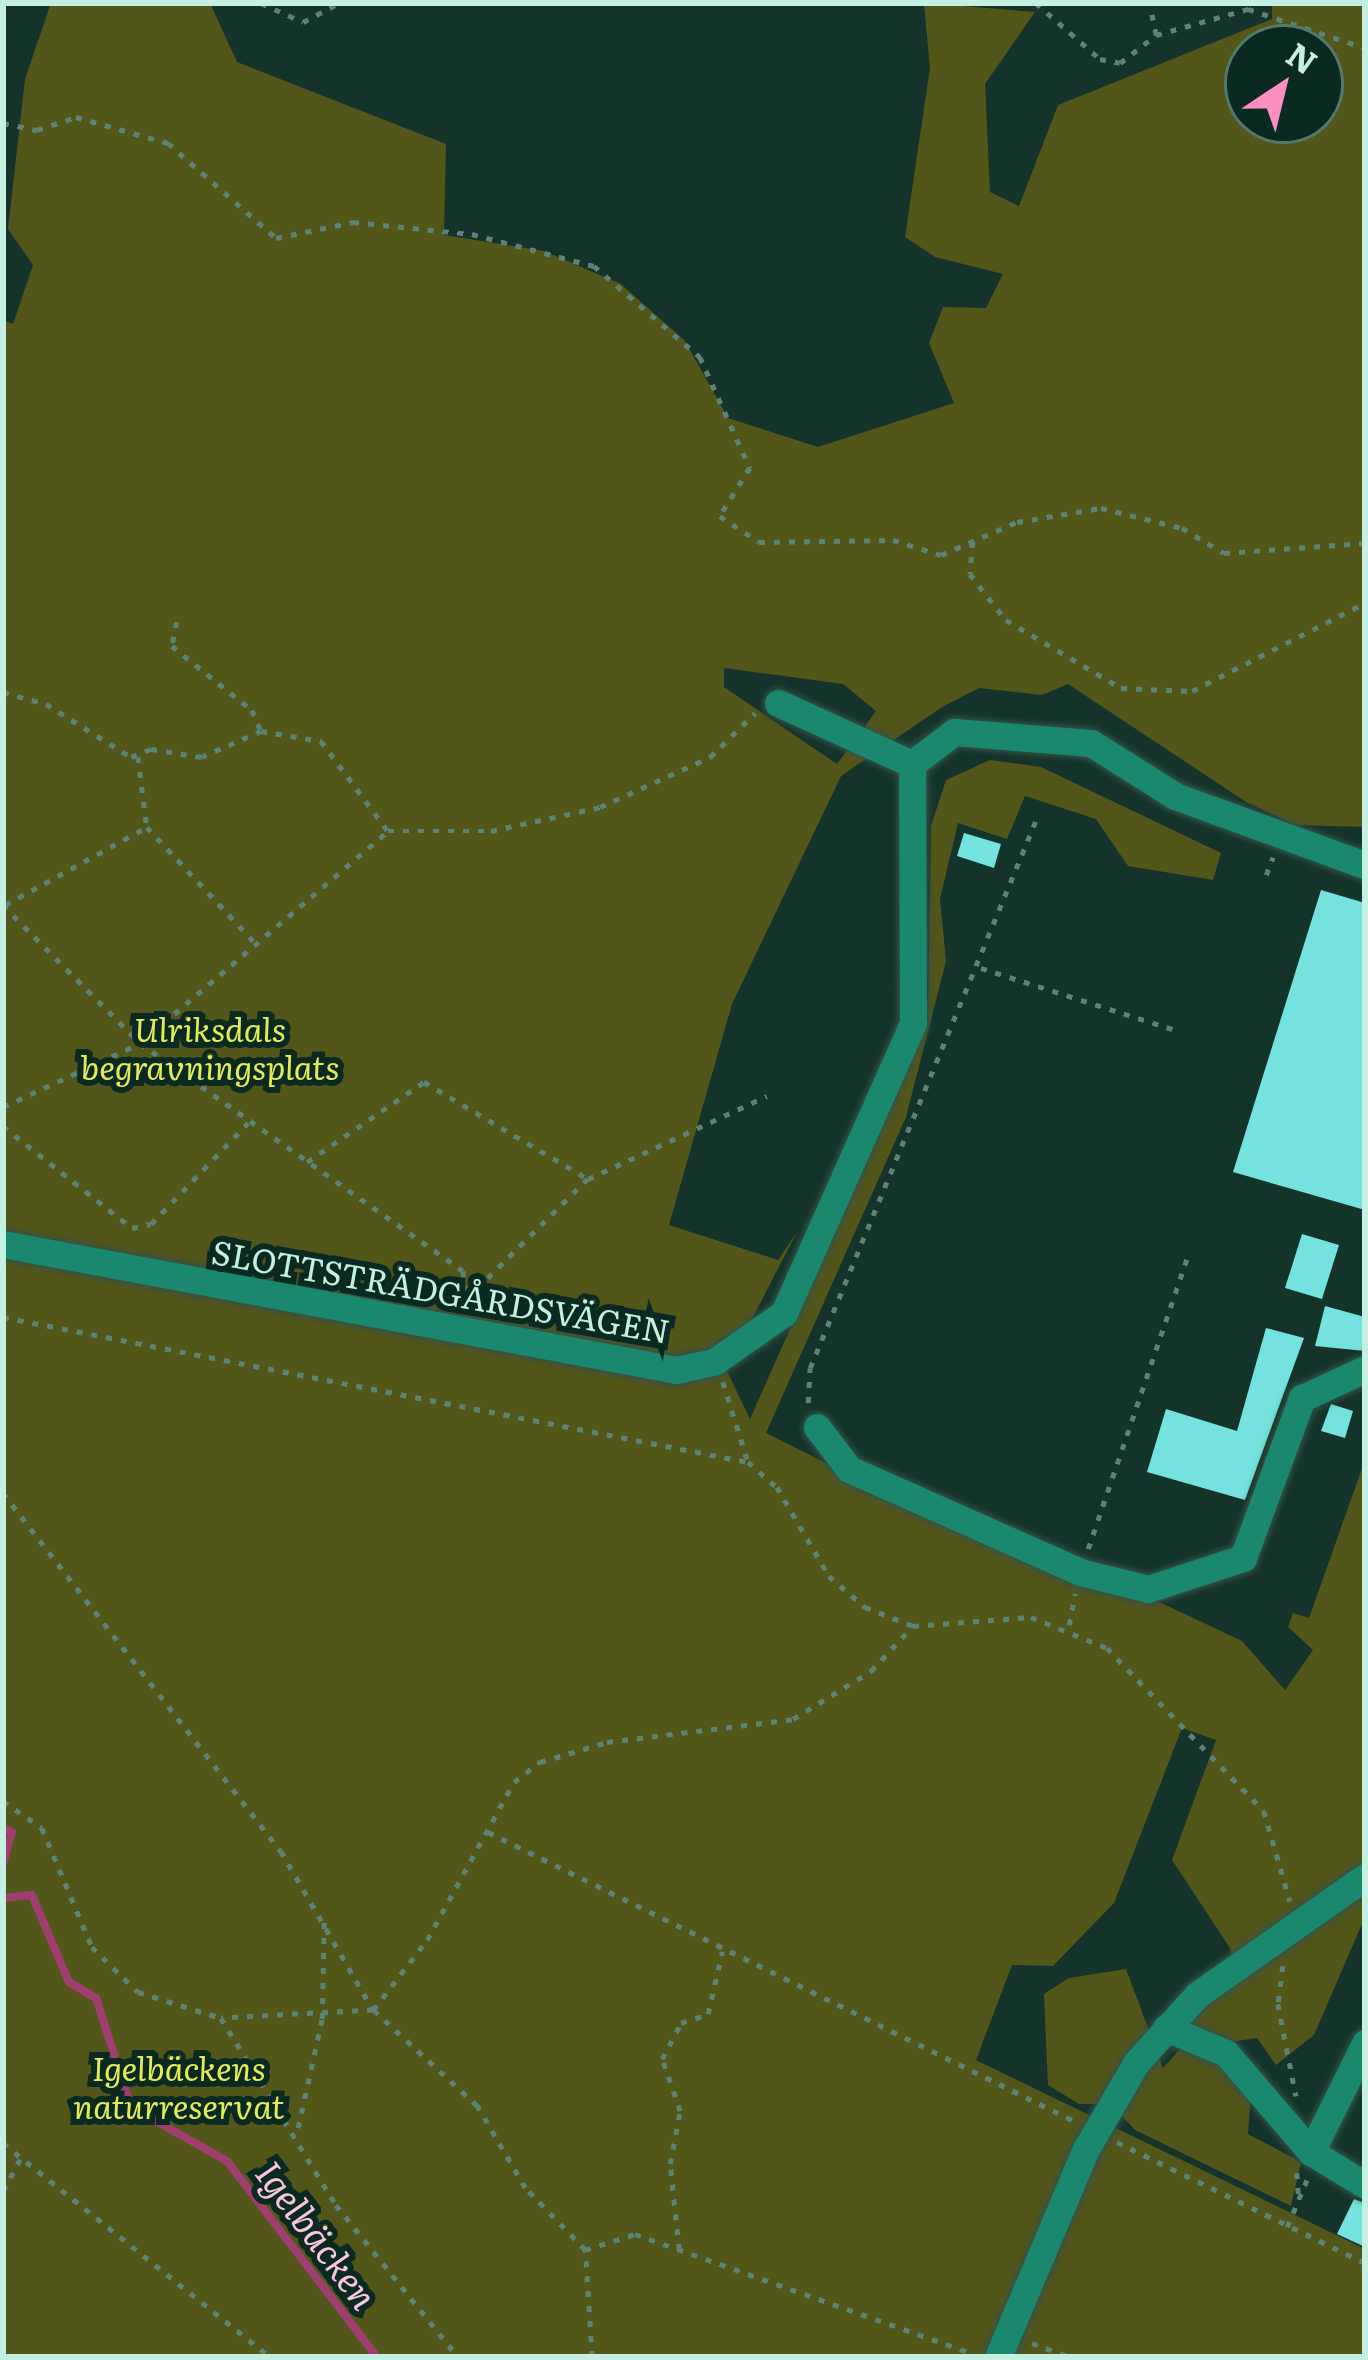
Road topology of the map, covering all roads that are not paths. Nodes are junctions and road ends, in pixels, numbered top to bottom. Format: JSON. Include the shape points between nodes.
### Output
{"nodes":[{"id":1,"x":778,"y":703,"type":"road end"},
{"id":2,"x":912,"y":764,"type":"junction"},
{"id":3,"x":1365,"y":865,"type":"edge"},
{"id":4,"x":3,"y":1244,"type":"edge"},
{"id":5,"x":1365,"y":1369,"type":"edge"},
{"id":6,"x":817,"y":1427,"type":"road end"},
{"id":7,"x":1365,"y":1877,"type":"edge"},
{"id":8,"x":1166,"y":2029,"type":"junction"},
{"id":9,"x":1365,"y":2043,"type":"edge"},
{"id":10,"x":1308,"y":2148,"type":"junction"},
{"id":11,"x":1362,"y":2179,"type":"edge"},
{"id":12,"x":998,"y":2357,"type":"edge"}],
"edges":[{"from":1,"to":2,"type":"street"},
{"from":2,"to":3,"type":"street","via":[[954,732],[1091,743],[1175,796],[1302,849]]},
{"from":2,"to":4,"type":"street","name":"SLOTTSTRÄDGÅRDSVÄGEN","via":[[913,1023],[784,1313],[714,1362],[676,1370]]},
{"from":5,"to":6,"type":"street","via":[[1302,1398],[1243,1558],[1228,1570],[1148,1588],[1080,1572],[849,1469]]},
{"from":7,"to":8,"type":"street"},
{"from":8,"to":10,"type":"street","via":[[1226,2053]]},
{"from":8,"to":12,"type":"street","via":[[1095,2131]]},
{"from":9,"to":10,"type":"street"},
{"from":10,"to":11,"type":"street"}]}
